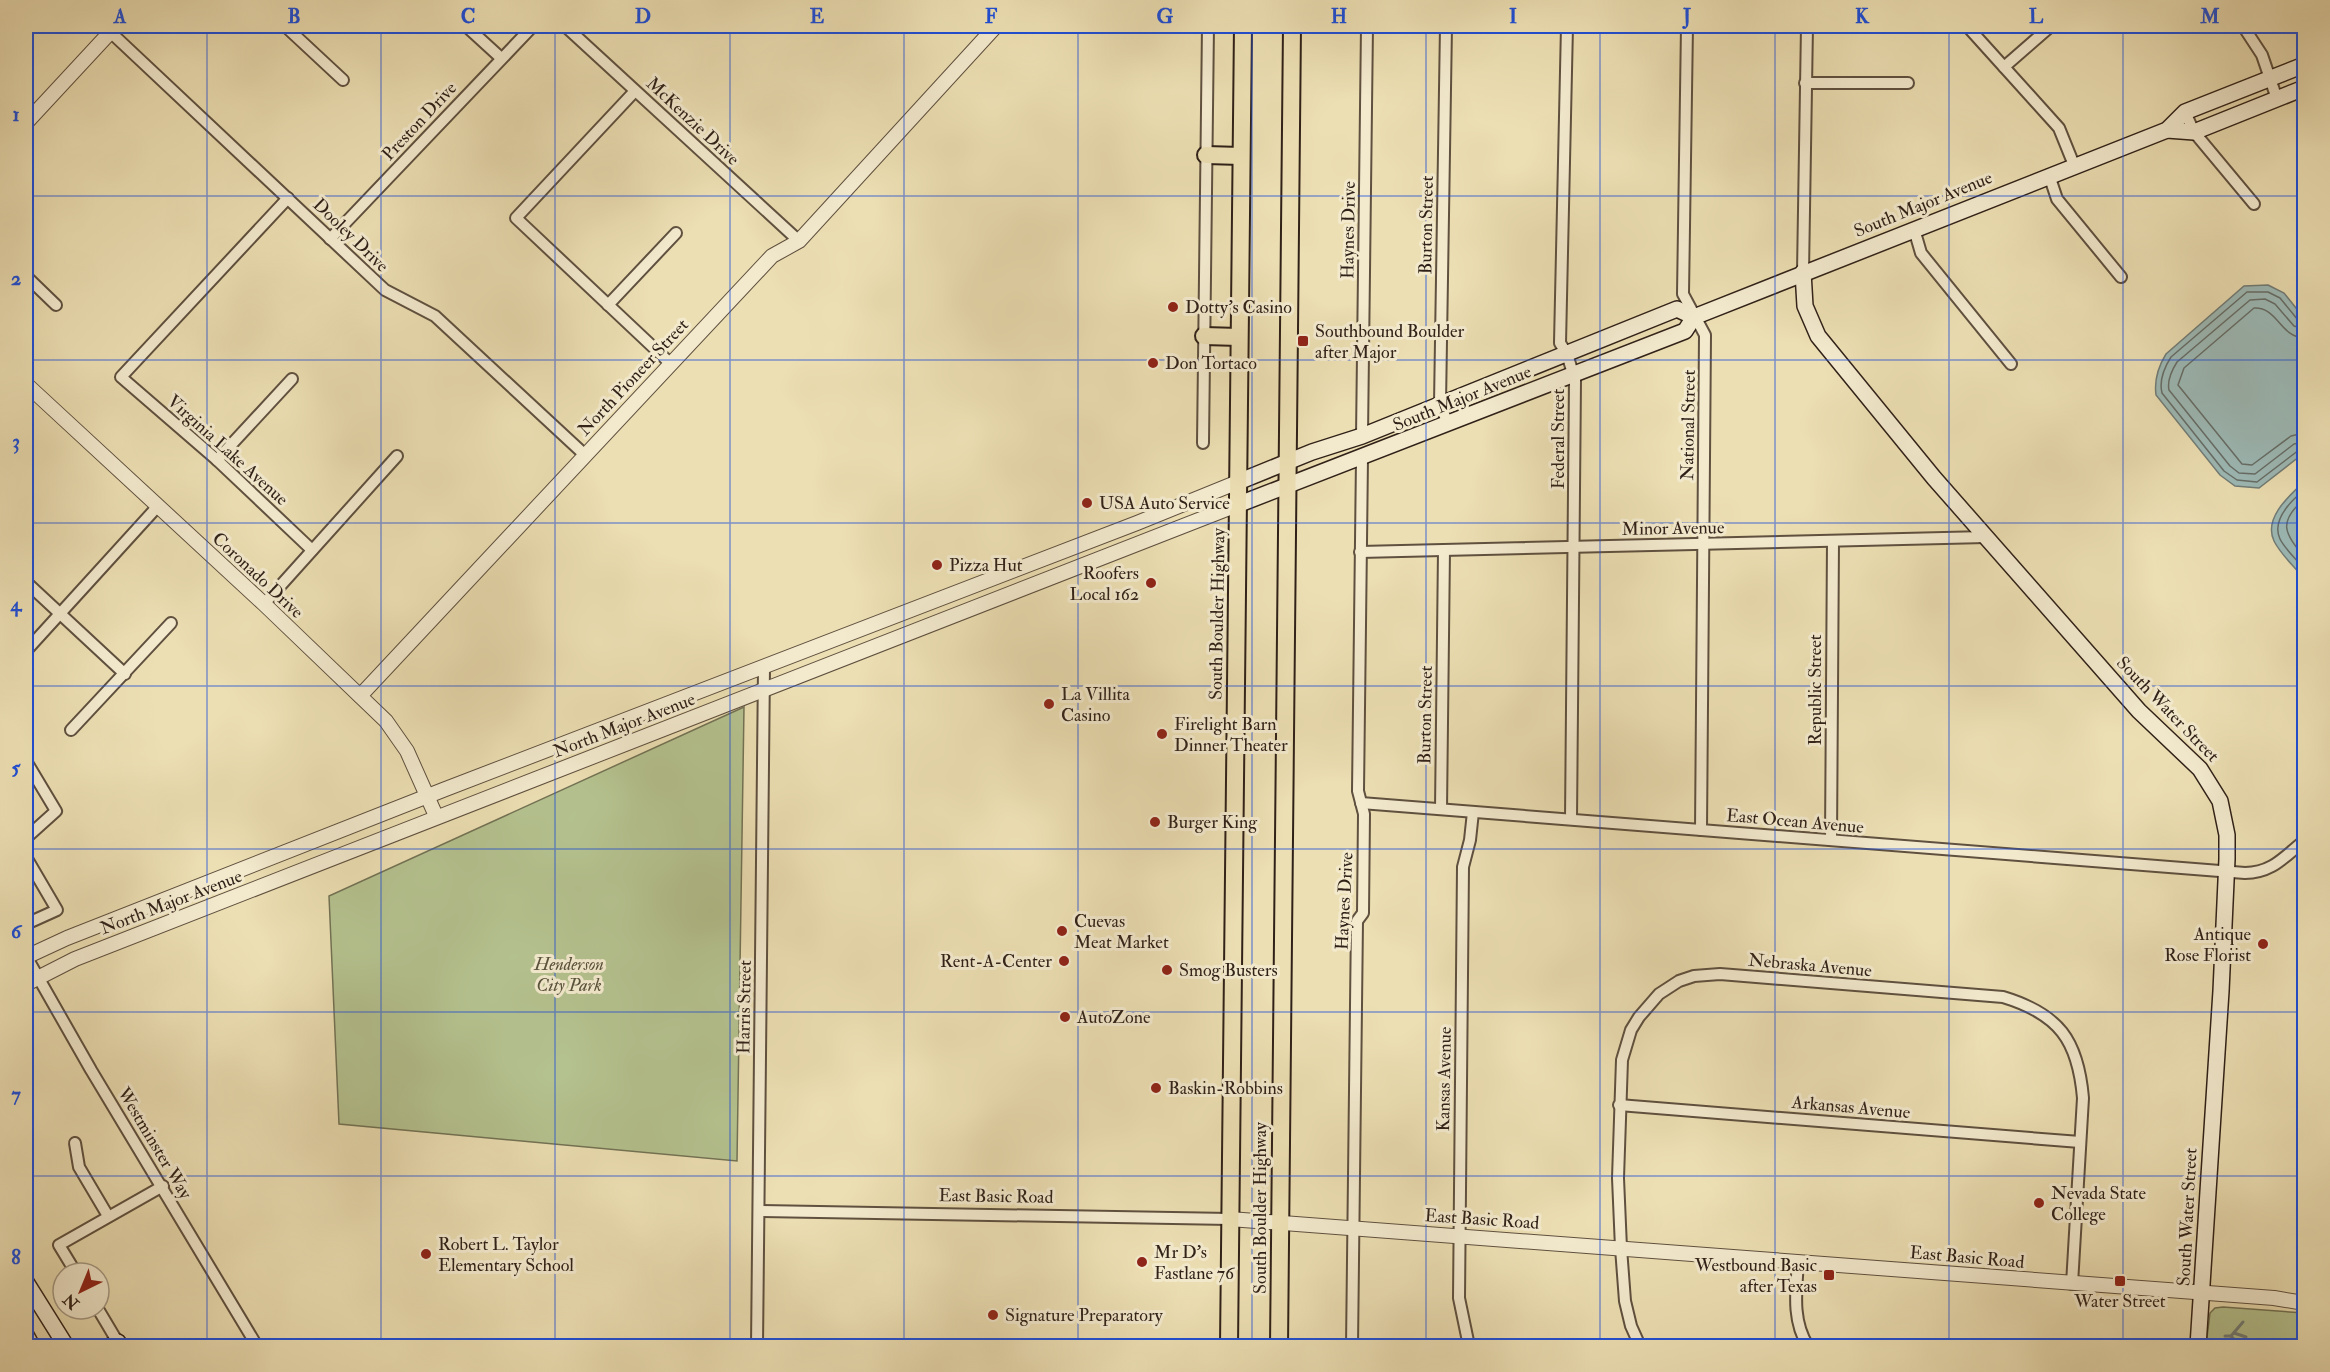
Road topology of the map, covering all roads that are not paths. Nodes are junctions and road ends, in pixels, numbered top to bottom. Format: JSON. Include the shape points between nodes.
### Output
{"nodes":[{"id":1,"x":285,"y":26,"type":"edge"},
{"id":2,"x":466,"y":26,"type":"edge"},
{"id":3,"x":532,"y":26,"type":"edge"},
{"id":4,"x":565,"y":26,"type":"edge"},
{"id":5,"x":996,"y":26,"type":"edge"},
{"id":6,"x":1208,"y":26,"type":"edge"},
{"id":7,"x":1243,"y":26,"type":"edge"},
{"id":8,"x":1292,"y":26,"type":"edge"},
{"id":9,"x":1367,"y":26,"type":"edge"},
{"id":10,"x":1446,"y":26,"type":"edge"},
{"id":11,"x":1567,"y":26,"type":"edge"},
{"id":12,"x":1687,"y":26,"type":"edge"},
{"id":13,"x":1807,"y":26,"type":"edge"},
{"id":14,"x":1967,"y":26,"type":"edge"},
{"id":15,"x":2051,"y":26,"type":"edge"},
{"id":16,"x":2243,"y":26,"type":"edge"},
{"id":17,"x":110,"y":28,"type":"edge"},
{"id":18,"x":501,"y":58,"type":"junction"},
{"id":19,"x":2304,"y":65,"type":"edge"},
{"id":20,"x":2004,"y":67,"type":"junction"},
{"id":21,"x":2269,"y":78,"type":"junction"},
{"id":22,"x":343,"y":80,"type":"dead end"},
{"id":23,"x":1805,"y":83,"type":"junction"},
{"id":24,"x":1908,"y":83,"type":"dead end"},
{"id":25,"x":2304,"y":88,"type":"edge"},
{"id":26,"x":636,"y":91,"type":"junction"},
{"id":27,"x":2277,"y":99,"type":"junction"},
{"id":28,"x":2185,"y":112,"type":"junction"},
{"id":29,"x":26,"y":123,"type":"edge"},
{"id":30,"x":2167,"y":130,"type":"junction"},
{"id":31,"x":2194,"y":132,"type":"junction"},
{"id":32,"x":1206,"y":155,"type":"junction"},
{"id":33,"x":1241,"y":156,"type":"junction"},
{"id":34,"x":2074,"y":165,"type":"junction"},
{"id":35,"x":2049,"y":175,"type":"junction"},
{"id":36,"x":288,"y":198,"type":"junction"},
{"id":37,"x":2254,"y":204,"type":"dead end"},
{"id":38,"x":1914,"y":229,"type":"junction"},
{"id":39,"x":676,"y":234,"type":"dead end"},
{"id":40,"x":330,"y":239,"type":"junction"},
{"id":41,"x":799,"y":241,"type":"junction"},
{"id":42,"x":1803,"y":272,"type":"junction"},
{"id":43,"x":26,"y":276,"type":"edge"},
{"id":44,"x":2121,"y":277,"type":"dead end"},
{"id":45,"x":56,"y":304,"type":"dead end"},
{"id":46,"x":608,"y":305,"type":"junction"},
{"id":47,"x":1694,"y":317,"type":"junction"},
{"id":48,"x":1204,"y":336,"type":"junction"},
{"id":49,"x":1239,"y":337,"type":"junction"},
{"id":50,"x":1567,"y":354,"type":"junction"},
{"id":51,"x":671,"y":364,"type":"junction"},
{"id":52,"x":2011,"y":364,"type":"dead end"},
{"id":53,"x":1574,"y":375,"type":"junction"},
{"id":54,"x":292,"y":379,"type":"dead end"},
{"id":55,"x":26,"y":384,"type":"edge"},
{"id":56,"x":1440,"y":404,"type":"junction"},
{"id":57,"x":1448,"y":424,"type":"junction"},
{"id":58,"x":1362,"y":435,"type":"junction"},
{"id":59,"x":1203,"y":443,"type":"dead end"},
{"id":60,"x":585,"y":455,"type":"junction"},
{"id":61,"x":397,"y":456,"type":"dead end"},
{"id":62,"x":1362,"y":458,"type":"junction"},
{"id":63,"x":218,"y":460,"type":"junction"},
{"id":64,"x":1288,"y":461,"type":"junction"},
{"id":65,"x":1238,"y":482,"type":"junction"},
{"id":66,"x":1288,"y":485,"type":"junction"},
{"id":67,"x":158,"y":506,"type":"junction"},
{"id":68,"x":1237,"y":506,"type":"junction"},
{"id":69,"x":1986,"y":537,"type":"junction"},
{"id":70,"x":1833,"y":541,"type":"junction"},
{"id":71,"x":1704,"y":544,"type":"junction"},
{"id":72,"x":1574,"y":547,"type":"junction"},
{"id":73,"x":312,"y":550,"type":"junction"},
{"id":74,"x":1444,"y":550,"type":"junction"},
{"id":75,"x":1360,"y":552,"type":"junction"},
{"id":76,"x":26,"y":582,"type":"edge"},
{"id":77,"x":977,"y":584,"type":"junction"},
{"id":78,"x":264,"y":604,"type":"junction"},
{"id":79,"x":983,"y":605,"type":"junction"},
{"id":80,"x":60,"y":613,"type":"junction"},
{"id":81,"x":171,"y":623,"type":"dead end"},
{"id":82,"x":858,"y":631,"type":"junction"},
{"id":83,"x":26,"y":651,"type":"edge"},
{"id":84,"x":866,"y":651,"type":"junction"},
{"id":85,"x":764,"y":667,"type":"junction"},
{"id":86,"x":125,"y":674,"type":"junction"},
{"id":87,"x":764,"y":690,"type":"junction"},
{"id":88,"x":360,"y":696,"type":"junction"},
{"id":89,"x":651,"y":710,"type":"junction"},
{"id":90,"x":636,"y":716,"type":"junction"},
{"id":91,"x":71,"y":730,"type":"dead end"},
{"id":92,"x":659,"y":731,"type":"junction"},
{"id":93,"x":643,"y":736,"type":"junction"},
{"id":94,"x":26,"y":761,"type":"edge"},
{"id":95,"x":427,"y":796,"type":"junction"},
{"id":96,"x":1361,"y":803,"type":"junction"},
{"id":97,"x":1441,"y":809,"type":"junction"},
{"id":98,"x":1473,"y":812,"type":"junction"},
{"id":99,"x":436,"y":816,"type":"junction"},
{"id":100,"x":1571,"y":819,"type":"junction"},
{"id":101,"x":1701,"y":830,"type":"junction"},
{"id":102,"x":26,"y":838,"type":"edge"},
{"id":103,"x":1831,"y":840,"type":"junction"},
{"id":104,"x":2304,"y":841,"type":"edge"},
{"id":105,"x":307,"y":845,"type":"junction"},
{"id":106,"x":26,"y":857,"type":"edge"},
{"id":107,"x":311,"y":867,"type":"junction"},
{"id":108,"x":2226,"y":871,"type":"junction"},
{"id":109,"x":26,"y":924,"type":"edge"},
{"id":110,"x":26,"y":956,"type":"edge"},
{"id":111,"x":31,"y":981,"type":"edge"},
{"id":112,"x":1620,"y":1106,"type":"junction"},
{"id":113,"x":2080,"y":1142,"type":"junction"},
{"id":114,"x":75,"y":1143,"type":"dead end"},
{"id":115,"x":163,"y":1186,"type":"junction"},
{"id":116,"x":759,"y":1211,"type":"junction"},
{"id":117,"x":108,"y":1216,"type":"junction"},
{"id":118,"x":1230,"y":1219,"type":"junction"},
{"id":119,"x":1279,"y":1222,"type":"junction"},
{"id":120,"x":1353,"y":1227,"type":"junction"},
{"id":121,"x":1458,"y":1236,"type":"junction"},
{"id":122,"x":1621,"y":1248,"type":"junction"},
{"id":123,"x":69,"y":1261,"type":"edge"},
{"id":124,"x":1798,"y":1262,"type":"junction"},
{"id":125,"x":26,"y":1282,"type":"edge"},
{"id":126,"x":2072,"y":1284,"type":"junction"},
{"id":127,"x":2202,"y":1293,"type":"junction"},
{"id":128,"x":2304,"y":1303,"type":"edge"},
{"id":129,"x":104,"y":1321,"type":"edge"},
{"id":130,"x":26,"y":1335,"type":"edge"},
{"id":131,"x":116,"y":1345,"type":"edge"},
{"id":132,"x":33,"y":1347,"type":"edge"},
{"id":133,"x":66,"y":1347,"type":"edge"},
{"id":134,"x":257,"y":1347,"type":"edge"},
{"id":135,"x":757,"y":1347,"type":"edge"},
{"id":136,"x":1229,"y":1347,"type":"edge"},
{"id":137,"x":1279,"y":1347,"type":"edge"},
{"id":138,"x":1352,"y":1347,"type":"edge"},
{"id":139,"x":1469,"y":1347,"type":"edge"},
{"id":140,"x":1640,"y":1347,"type":"edge"},
{"id":141,"x":1808,"y":1347,"type":"edge"},
{"id":142,"x":2198,"y":1347,"type":"edge"}],
"edges":[{"from":1,"to":22,"type":"street"},
{"from":2,"to":18,"type":"street"},
{"from":3,"to":18,"type":"street","name":"Preston Drive"},
{"from":4,"to":26,"type":"street","name":"McKenzie Drive"},
{"from":5,"to":41,"type":"street","name":"North Pioneer Street"},
{"from":6,"to":32,"type":"street"},
{"from":7,"to":33,"type":"main road","name":"South Boulder Highway"},
{"from":8,"to":64,"type":"main road","name":"South Boulder Highway"},
{"from":9,"to":58,"type":"street","name":"Haynes Drive"},
{"from":10,"to":56,"type":"street","name":"Burton Street"},
{"from":11,"to":50,"type":"street","name":"Federal Street","via":[[1560,343]]},
{"from":12,"to":47,"type":"street","name":"National Street","via":[[1683,294]]},
{"from":13,"to":23,"type":"street"},
{"from":14,"to":20,"type":"street"},
{"from":15,"to":20,"type":"street"},
{"from":16,"to":21,"type":"street","via":[[2262,55]]},
{"from":17,"to":29,"type":"street"},
{"from":17,"to":36,"type":"street","name":"Dooley Drive"},
{"from":18,"to":40,"type":"street","name":"Preston Drive"},
{"from":19,"to":21,"type":"main road","name":"South Major Avenue"},
{"from":20,"to":34,"type":"street","via":[[2059,128]]},
{"from":21,"to":27,"type":"street"},
{"from":21,"to":28,"type":"main road","name":"South Major Avenue"},
{"from":23,"to":24,"type":"street"},
{"from":23,"to":42,"type":"street"},
{"from":25,"to":27,"type":"main road","name":"South Major Avenue"},
{"from":26,"to":41,"type":"street","name":"McKenzie Drive"},
{"from":26,"to":46,"type":"street","via":[[516,218]]},
{"from":27,"to":31,"type":"main road","name":"South Major Avenue"},
{"from":28,"to":30,"type":"main road","name":"South Major Avenue"},
{"from":28,"to":31,"type":"street"},
{"from":30,"to":31,"type":"main road","name":"South Major Avenue"},
{"from":30,"to":34,"type":"main road","name":"South Major Avenue"},
{"from":31,"to":37,"type":"street"},
{"from":32,"to":33,"type":"main road"},
{"from":32,"to":48,"type":"street"},
{"from":33,"to":49,"type":"main road","name":"South Boulder Highway"},
{"from":34,"to":35,"type":"main road","name":"South Major Avenue"},
{"from":35,"to":38,"type":"main road","name":"South Major Avenue"},
{"from":35,"to":44,"type":"street","via":[[2057,199]]},
{"from":36,"to":40,"type":"street","name":"Dooley Drive"},
{"from":36,"to":63,"type":"street","name":"Virginia Lake Avenue","via":[[121,377]]},
{"from":38,"to":42,"type":"main road","name":"South Major Avenue"},
{"from":38,"to":52,"type":"street","via":[[1921,253]]},
{"from":39,"to":46,"type":"street"},
{"from":40,"to":60,"type":"street","name":"Dooley Drive","via":[[385,290],[435,316]]},
{"from":41,"to":51,"type":"street","name":"North Pioneer Street","via":[[772,256]]},
{"from":42,"to":47,"type":"main road","name":"South Major Avenue"},
{"from":42,"to":69,"type":"main road","name":"South Water Street","via":[[1805,306],[1818,336]]},
{"from":43,"to":45,"type":"street"},
{"from":46,"to":51,"type":"street"},
{"from":47,"to":50,"type":"main road","name":"South Major Avenue","via":[[1677,309]]},
{"from":47,"to":53,"type":"main road","name":"South Major Avenue","via":[[1685,331]]},
{"from":47,"to":71,"type":"street","name":"National Street","via":[[1705,335]]},
{"from":48,"to":49,"type":"main road"},
{"from":48,"to":59,"type":"street"},
{"from":49,"to":65,"type":"main road","name":"South Boulder Highway"},
{"from":50,"to":53,"type":"street","name":"Federal Street"},
{"from":50,"to":56,"type":"main road","name":"South Major Avenue"},
{"from":51,"to":60,"type":"street","name":"North Pioneer Street"},
{"from":53,"to":57,"type":"main road","name":"South Major Avenue"},
{"from":53,"to":72,"type":"street","name":"Federal Street"},
{"from":54,"to":63,"type":"street"},
{"from":55,"to":67,"type":"street","name":"Coronado Drive"},
{"from":56,"to":57,"type":"street","name":"Burton Street"},
{"from":56,"to":58,"type":"main road","name":"South Major Avenue"},
{"from":57,"to":62,"type":"main road","name":"South Major Avenue"},
{"from":58,"to":64,"type":"main road","name":"South Major Avenue"},
{"from":60,"to":88,"type":"street","name":"North Pioneer Street"},
{"from":61,"to":73,"type":"street"},
{"from":62,"to":66,"type":"main road","name":"South Major Avenue"},
{"from":62,"to":75,"type":"street","name":"Haynes Drive"},
{"from":63,"to":73,"type":"street","name":"Virginia Lake Avenue"},
{"from":64,"to":65,"type":"main road","name":"South Major Avenue"},
{"from":64,"to":66,"type":"main road","name":"South Boulder Highway"},
{"from":65,"to":68,"type":"main road","name":"South Boulder Highway"},
{"from":65,"to":77,"type":"street","name":"North Major Avenue"},
{"from":66,"to":68,"type":"main road","name":"South Major Avenue"},
{"from":66,"to":119,"type":"main road","name":"South Boulder Highway"},
{"from":67,"to":78,"type":"street","name":"Coronado Drive"},
{"from":67,"to":80,"type":"street"},
{"from":68,"to":79,"type":"street","name":"North Major Avenue"},
{"from":68,"to":118,"type":"main road","name":"South Boulder Highway"},
{"from":69,"to":70,"type":"street","name":"Minor Avenue"},
{"from":69,"to":108,"type":"main road","name":"South Water Street","via":[[2139,711],[2200,769],[2220,801],[2226,821]]},
{"from":70,"to":71,"type":"street","name":"Minor Avenue"},
{"from":70,"to":103,"type":"street","name":"Republic Street"},
{"from":71,"to":72,"type":"street","name":"Minor Avenue"},
{"from":71,"to":101,"type":"street","name":"National Street"},
{"from":72,"to":74,"type":"street","name":"Minor Avenue"},
{"from":72,"to":100,"type":"street","name":"Federal Street"},
{"from":73,"to":78,"type":"street"},
{"from":74,"to":75,"type":"street","name":"Minor Avenue"},
{"from":74,"to":97,"type":"street","name":"Burton Street"},
{"from":75,"to":96,"type":"street","name":"Haynes Drive"},
{"from":76,"to":80,"type":"street"},
{"from":77,"to":79,"type":"street"},
{"from":77,"to":82,"type":"street","name":"North Major Avenue"},
{"from":78,"to":88,"type":"street","name":"Coronado Drive"},
{"from":79,"to":84,"type":"street","name":"North Major Avenue"},
{"from":80,"to":83,"type":"street"},
{"from":80,"to":86,"type":"street"},
{"from":81,"to":86,"type":"street"},
{"from":82,"to":84,"type":"street"},
{"from":82,"to":85,"type":"street","name":"North Major Avenue"},
{"from":84,"to":87,"type":"street","name":"North Major Avenue"},
{"from":85,"to":87,"type":"street","name":"Harris Street"},
{"from":85,"to":89,"type":"street","name":"North Major Avenue"},
{"from":86,"to":91,"type":"street"},
{"from":87,"to":92,"type":"street","name":"North Major Avenue"},
{"from":87,"to":116,"type":"street","name":"Harris Street"},
{"from":88,"to":95,"type":"street","name":"Coronado Drive","via":[[386,721],[407,751]]},
{"from":89,"to":90,"type":"street","name":"North Major Avenue"},
{"from":89,"to":92,"type":"street"},
{"from":90,"to":93,"type":"street"},
{"from":90,"to":95,"type":"street","name":"North Major Avenue"},
{"from":92,"to":93,"type":"street","name":"North Major Avenue"},
{"from":93,"to":99,"type":"street","name":"North Major Avenue"},
{"from":94,"to":102,"type":"street","via":[[56,811]]},
{"from":95,"to":99,"type":"street","name":"Coronado Drive"},
{"from":95,"to":105,"type":"street","name":"North Major Avenue"},
{"from":96,"to":97,"type":"street","name":"East Ocean Avenue"},
{"from":96,"to":120,"type":"street","name":"Haynes Drive","via":[[1363,913],[1357,921]]},
{"from":97,"to":98,"type":"street","name":"East Ocean Avenue"},
{"from":98,"to":100,"type":"street","name":"East Ocean Avenue"},
{"from":98,"to":121,"type":"street","name":"Kansas Avenue","via":[[1463,867]]},
{"from":99,"to":107,"type":"street","name":"North Major Avenue"},
{"from":100,"to":101,"type":"street","name":"East Ocean Avenue"},
{"from":101,"to":103,"type":"street","name":"East Ocean Avenue"},
{"from":103,"to":108,"type":"street","name":"East Ocean Avenue"},
{"from":104,"to":108,"type":"street","name":"East Ocean Avenue","via":[[2262,872]]},
{"from":105,"to":107,"type":"street"},
{"from":105,"to":110,"type":"street","name":"North Major Avenue"},
{"from":106,"to":109,"type":"street","via":[[57,910]]},
{"from":107,"to":111,"type":"street","name":"North Major Avenue","via":[[75,958]]},
{"from":108,"to":127,"type":"main road","name":"South Water Street"},
{"from":110,"to":111,"type":"street","name":"Westminster Way"},
{"from":111,"to":115,"type":"street","name":"Westminster Way"},
{"from":112,"to":113,"type":"street","name":"Arkansas Avenue"},
{"from":112,"to":113,"type":"street","name":"Nebraska Avenue","via":[[1622,1060],[1631,1030],[1659,994],[1694,976],[1761,977],[2003,997],[2025,1004],[2062,1030],[2072,1047],[2083,1098]]},
{"from":112,"to":122,"type":"street","name":"Nebraska Avenue"},
{"from":113,"to":126,"type":"street","name":"Nebraska Avenue"},
{"from":114,"to":117,"type":"street","via":[[80,1167]]},
{"from":115,"to":117,"type":"street"},
{"from":115,"to":134,"type":"street","name":"Westminster Way"},
{"from":116,"to":118,"type":"street","name":"East Basic Road"},
{"from":116,"to":135,"type":"street","name":"Harris Street"},
{"from":117,"to":123,"type":"street","via":[[59,1245]]},
{"from":118,"to":119,"type":"street","name":"East Basic Road"},
{"from":118,"to":136,"type":"main road","name":"South Boulder Highway"},
{"from":119,"to":120,"type":"street","name":"East Basic Road"},
{"from":119,"to":137,"type":"main road","name":"South Boulder Highway"},
{"from":120,"to":121,"type":"street","name":"East Basic Road"},
{"from":120,"to":138,"type":"street","name":"Haynes Drive"},
{"from":121,"to":122,"type":"street","name":"East Basic Road"},
{"from":121,"to":139,"type":"street","name":"Kansas Avenue","via":[[1459,1298]]},
{"from":122,"to":124,"type":"street","name":"East Basic Road"},
{"from":122,"to":140,"type":"street","name":"Nebraska Avenue","via":[[1625,1301]]},
{"from":124,"to":126,"type":"street","name":"East Basic Road"},
{"from":124,"to":141,"type":"street","via":[[1796,1311]]},
{"from":125,"to":133,"type":"main road"},
{"from":126,"to":127,"type":"street","name":"East Basic Road"},
{"from":127,"to":128,"type":"street","name":"East Basic Road"},
{"from":127,"to":142,"type":"main road","name":"South Water Street"},
{"from":129,"to":131,"type":"street"},
{"from":130,"to":132,"type":"main road"}]}
